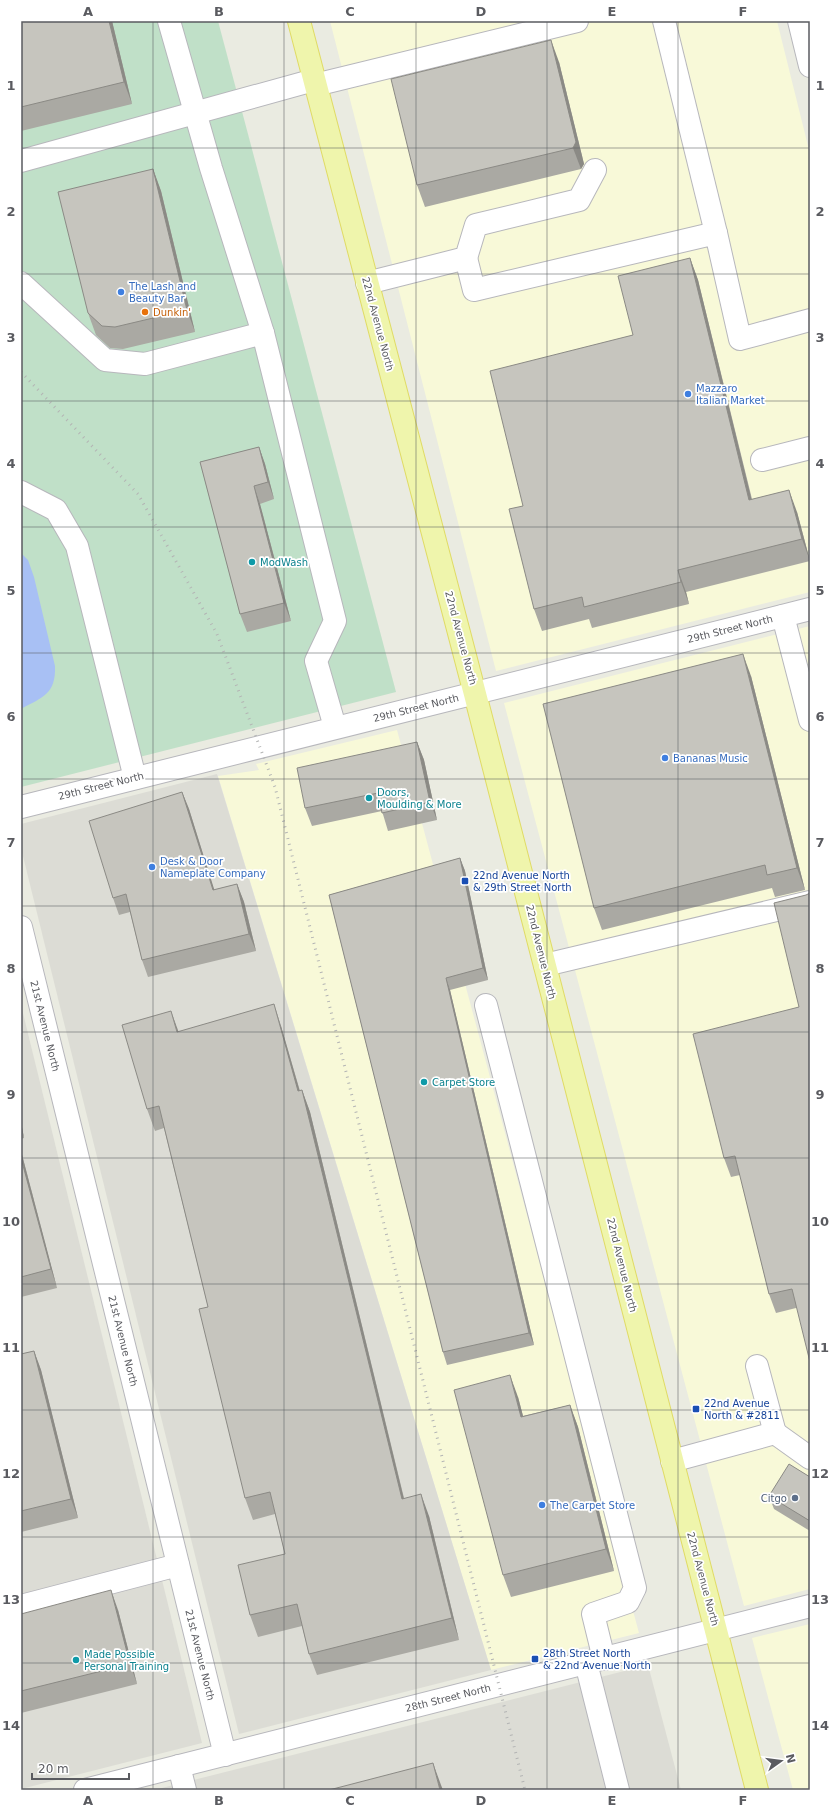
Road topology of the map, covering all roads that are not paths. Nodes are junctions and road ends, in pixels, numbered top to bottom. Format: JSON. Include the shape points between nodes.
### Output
{"nodes":[{"id":1,"x":169,"y":21,"type":"edge"},
{"id":2,"x":299,"y":21,"type":"edge"},
{"id":3,"x":577,"y":21,"type":"edge"},
{"id":4,"x":664,"y":21,"type":"edge"},
{"id":5,"x":798,"y":21,"type":"edge"},
{"id":6,"x":810,"y":66,"type":"edge"},
{"id":7,"x":315,"y":82,"type":"junction"},
{"id":8,"x":194,"y":114,"type":"junction"},
{"id":9,"x":21,"y":161,"type":"edge"},
{"id":10,"x":595,"y":170,"type":"dead end"},
{"id":11,"x":716,"y":233,"type":"junction"},
{"id":12,"x":466,"y":258,"type":"junction"},
{"id":13,"x":21,"y":283,"type":"edge"},
{"id":14,"x":367,"y":283,"type":"junction"},
{"id":15,"x":810,"y":320,"type":"edge"},
{"id":16,"x":263,"y":333,"type":"junction"},
{"id":17,"x":810,"y":448,"type":"edge"},
{"id":18,"x":762,"y":460,"type":"dead end"},
{"id":19,"x":21,"y":492,"type":"edge"},
{"id":20,"x":810,"y":609,"type":"edge"},
{"id":21,"x":783,"y":616,"type":"junction"},
{"id":22,"x":475,"y":694,"type":"junction"},
{"id":23,"x":810,"y":720,"type":"edge"},
{"id":24,"x":335,"y":728,"type":"junction"},
{"id":25,"x":134,"y":778,"type":"junction"},
{"id":26,"x":21,"y":807,"type":"edge"},
{"id":27,"x":810,"y":902,"type":"edge"},
{"id":28,"x":21,"y":927,"type":"edge"},
{"id":29,"x":544,"y":965,"type":"junction"},
{"id":30,"x":486,"y":1005,"type":"dead end"},
{"id":31,"x":757,"y":1366,"type":"dead end"},
{"id":32,"x":775,"y":1433,"type":"junction"},
{"id":33,"x":810,"y":1458,"type":"edge"},
{"id":34,"x":672,"y":1461,"type":"junction"},
{"id":35,"x":178,"y":1565,"type":"junction"},
{"id":36,"x":21,"y":1606,"type":"edge"},
{"id":37,"x":810,"y":1606,"type":"edge"},
{"id":38,"x":716,"y":1630,"type":"junction"},
{"id":39,"x":595,"y":1661,"type":"junction"},
{"id":40,"x":224,"y":1755,"type":"junction"},
{"id":41,"x":179,"y":1766,"type":"junction"},
{"id":42,"x":85,"y":1790,"type":"edge"},
{"id":43,"x":185,"y":1790,"type":"edge"},
{"id":44,"x":618,"y":1790,"type":"edge"},
{"id":45,"x":757,"y":1790,"type":"edge"}],
"edges":[{"from":1,"to":8,"type":"street"},
{"from":2,"to":7,"type":"main road","name":"22nd Avenue North"},
{"from":3,"to":7,"type":"street"},
{"from":4,"to":11,"type":"street"},
{"from":5,"to":6,"type":"street"},
{"from":7,"to":8,"type":"street"},
{"from":7,"to":14,"type":"main road","name":"22nd Avenue North"},
{"from":8,"to":9,"type":"street"},
{"from":8,"to":16,"type":"street"},
{"from":10,"to":12,"type":"street","via":[[579,200],[476,225]]},
{"from":11,"to":12,"type":"street","via":[[474,290]]},
{"from":11,"to":15,"type":"street","via":[[740,339]]},
{"from":12,"to":14,"type":"street"},
{"from":13,"to":16,"type":"street","via":[[105,360],[145,364]]},
{"from":14,"to":22,"type":"main road","name":"22nd Avenue North"},
{"from":16,"to":24,"type":"street","via":[[335,622],[316,661]]},
{"from":17,"to":18,"type":"street"},
{"from":19,"to":25,"type":"street","via":[[56,510],[77,546]]},
{"from":20,"to":21,"type":"street","name":"29th Street North"},
{"from":21,"to":22,"type":"street","name":"29th Street North"},
{"from":21,"to":23,"type":"street"},
{"from":22,"to":24,"type":"street","name":"29th Street North"},
{"from":22,"to":29,"type":"main road","name":"22nd Avenue North"},
{"from":24,"to":25,"type":"street","name":"29th Street North"},
{"from":25,"to":26,"type":"street","name":"29th Street North"},
{"from":27,"to":29,"type":"street"},
{"from":28,"to":35,"type":"street","name":"21st Avenue North"},
{"from":29,"to":34,"type":"main road","name":"22nd Avenue North"},
{"from":30,"to":39,"type":"street","via":[[635,1588],[628,1602],[593,1614]]},
{"from":31,"to":32,"type":"street"},
{"from":32,"to":33,"type":"street"},
{"from":32,"to":34,"type":"street"},
{"from":34,"to":38,"type":"main road","name":"22nd Avenue North"},
{"from":35,"to":36,"type":"street"},
{"from":35,"to":40,"type":"street","name":"21st Avenue North"},
{"from":37,"to":38,"type":"street","name":"28th Street North"},
{"from":38,"to":39,"type":"street","name":"28th Street North"},
{"from":38,"to":45,"type":"main road","name":"22nd Avenue North"},
{"from":39,"to":40,"type":"street","name":"28th Street North"},
{"from":39,"to":44,"type":"street"},
{"from":40,"to":41,"type":"street","name":"28th Street North"},
{"from":41,"to":42,"type":"street","name":"28th Street North"},
{"from":41,"to":43,"type":"street"}]}
